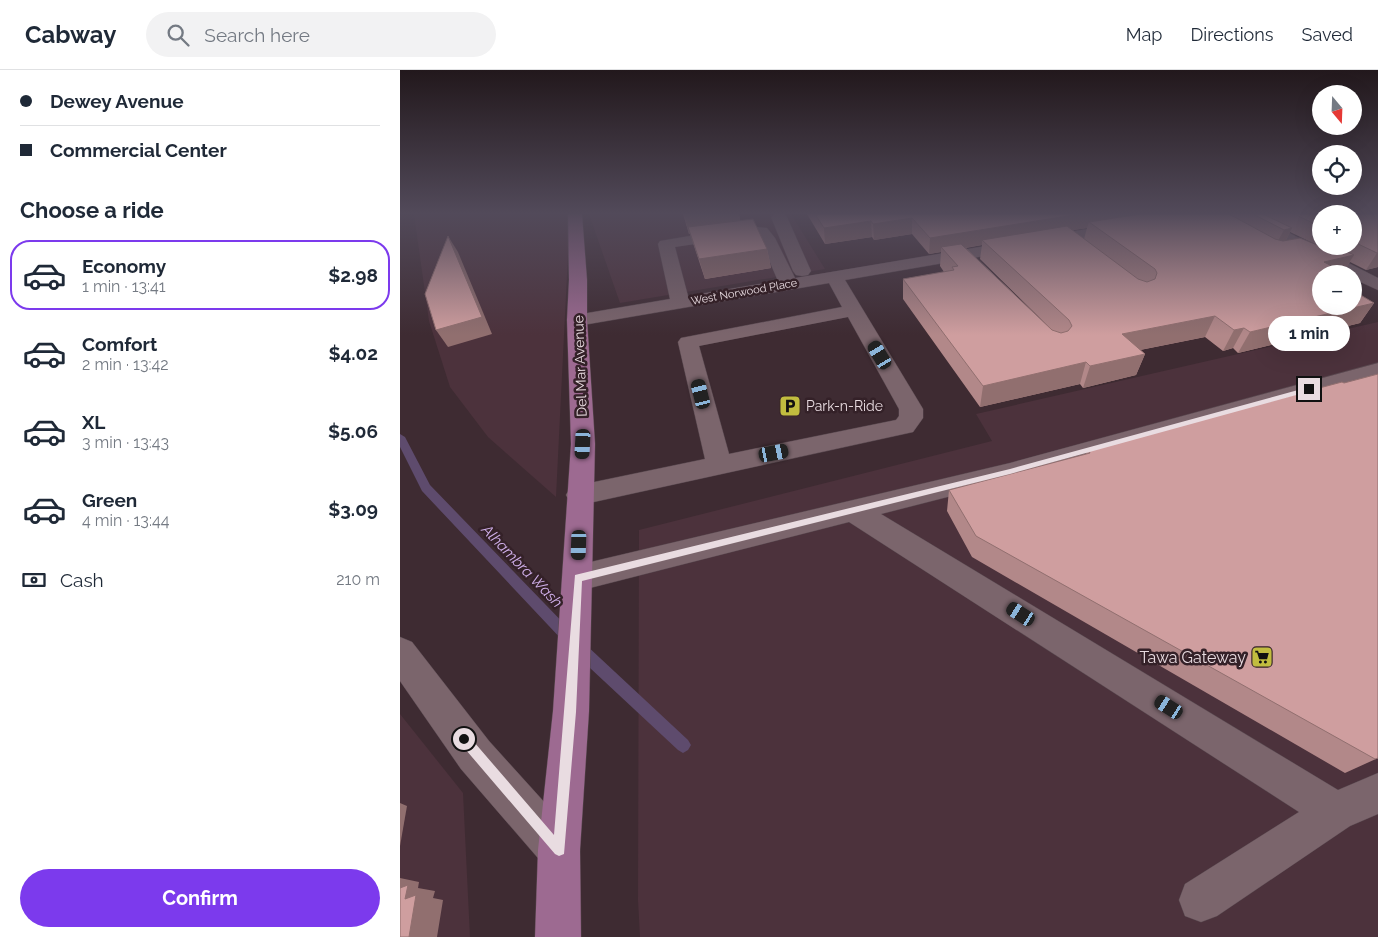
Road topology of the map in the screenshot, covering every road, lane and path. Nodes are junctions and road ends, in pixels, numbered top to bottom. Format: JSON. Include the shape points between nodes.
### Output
{"nodes":[{"id":1,"x":577,"y":254,"type":"edge"},
{"id":2,"x":668,"y":254,"type":"edge"},
{"id":3,"x":775,"y":254,"type":"edge"},
{"id":4,"x":795,"y":254,"type":"edge"},
{"id":5,"x":967,"y":254,"type":"edge"},
{"id":6,"x":1300,"y":254,"type":"edge"},
{"id":7,"x":1311,"y":254,"type":"edge"},
{"id":8,"x":964,"y":255,"type":"junction"},
{"id":9,"x":1320,"y":265,"type":"edge"},
{"id":10,"x":980,"y":272,"type":"edge"},
{"id":11,"x":834,"y":276,"type":"junction"},
{"id":12,"x":807,"y":282,"type":"junction"},
{"id":13,"x":789,"y":284,"type":"junction"},
{"id":14,"x":1364,"y":285,"type":"edge"},
{"id":15,"x":680,"y":303,"type":"junction"},
{"id":16,"x":854,"y":310,"type":"junction"},
{"id":17,"x":577,"y":320,"type":"junction"},
{"id":18,"x":1378,"y":370,"type":"edge"},
{"id":19,"x":719,"y":465,"type":"junction"},
{"id":20,"x":580,"y":504,"type":"junction"},
{"id":21,"x":853,"y":511,"type":"junction"},
{"id":22,"x":578,"y":578,"type":"junction"},
{"id":23,"x":400,"y":653,"type":"edge"},
{"id":24,"x":1378,"y":793,"type":"edge"},
{"id":25,"x":1336,"y":812,"type":"junction"},
{"id":26,"x":559,"y":850,"type":"junction"},
{"id":27,"x":1201,"y":900,"type":"dead end"},
{"id":28,"x":558,"y":937,"type":"edge"}],
"edges":[{"from":1,"to":17,"type":"main road","name":"Del Mar Avenue"},
{"from":2,"to":15,"type":"street"},
{"from":3,"to":13,"type":"street"},
{"from":4,"to":12,"type":"street"},
{"from":5,"to":8,"type":"street","name":"West Norwood Place"},
{"from":6,"to":9,"type":"street"},
{"from":7,"to":14,"type":"street"},
{"from":8,"to":10,"type":"street"},
{"from":8,"to":11,"type":"street","name":"West Norwood Place"},
{"from":11,"to":12,"type":"street","name":"West Norwood Place"},
{"from":11,"to":16,"type":"street"},
{"from":12,"to":13,"type":"street","name":"West Norwood Place"},
{"from":13,"to":15,"type":"street","name":"West Norwood Place"},
{"from":15,"to":17,"type":"street","name":"West Norwood Place"},
{"from":16,"to":19,"type":"street","via":[[688,342]]},
{"from":16,"to":19,"type":"street","via":[[911,409],[911,418],[904,426]]},
{"from":17,"to":20,"type":"main road","name":"Del Mar Avenue","via":[[583,444]]},
{"from":18,"to":21,"type":"street","via":[[1010,472]]},
{"from":19,"to":20,"type":"street"},
{"from":20,"to":22,"type":"main road","name":"Del Mar Avenue"},
{"from":21,"to":22,"type":"street"},
{"from":21,"to":25,"type":"street"},
{"from":22,"to":26,"type":"main road","name":"Del Mar Avenue"},
{"from":23,"to":26,"type":"street","via":[[475,755]]},
{"from":24,"to":25,"type":"street"},
{"from":25,"to":27,"type":"street"},
{"from":26,"to":28,"type":"main road","name":"Del Mar Avenue"}]}
